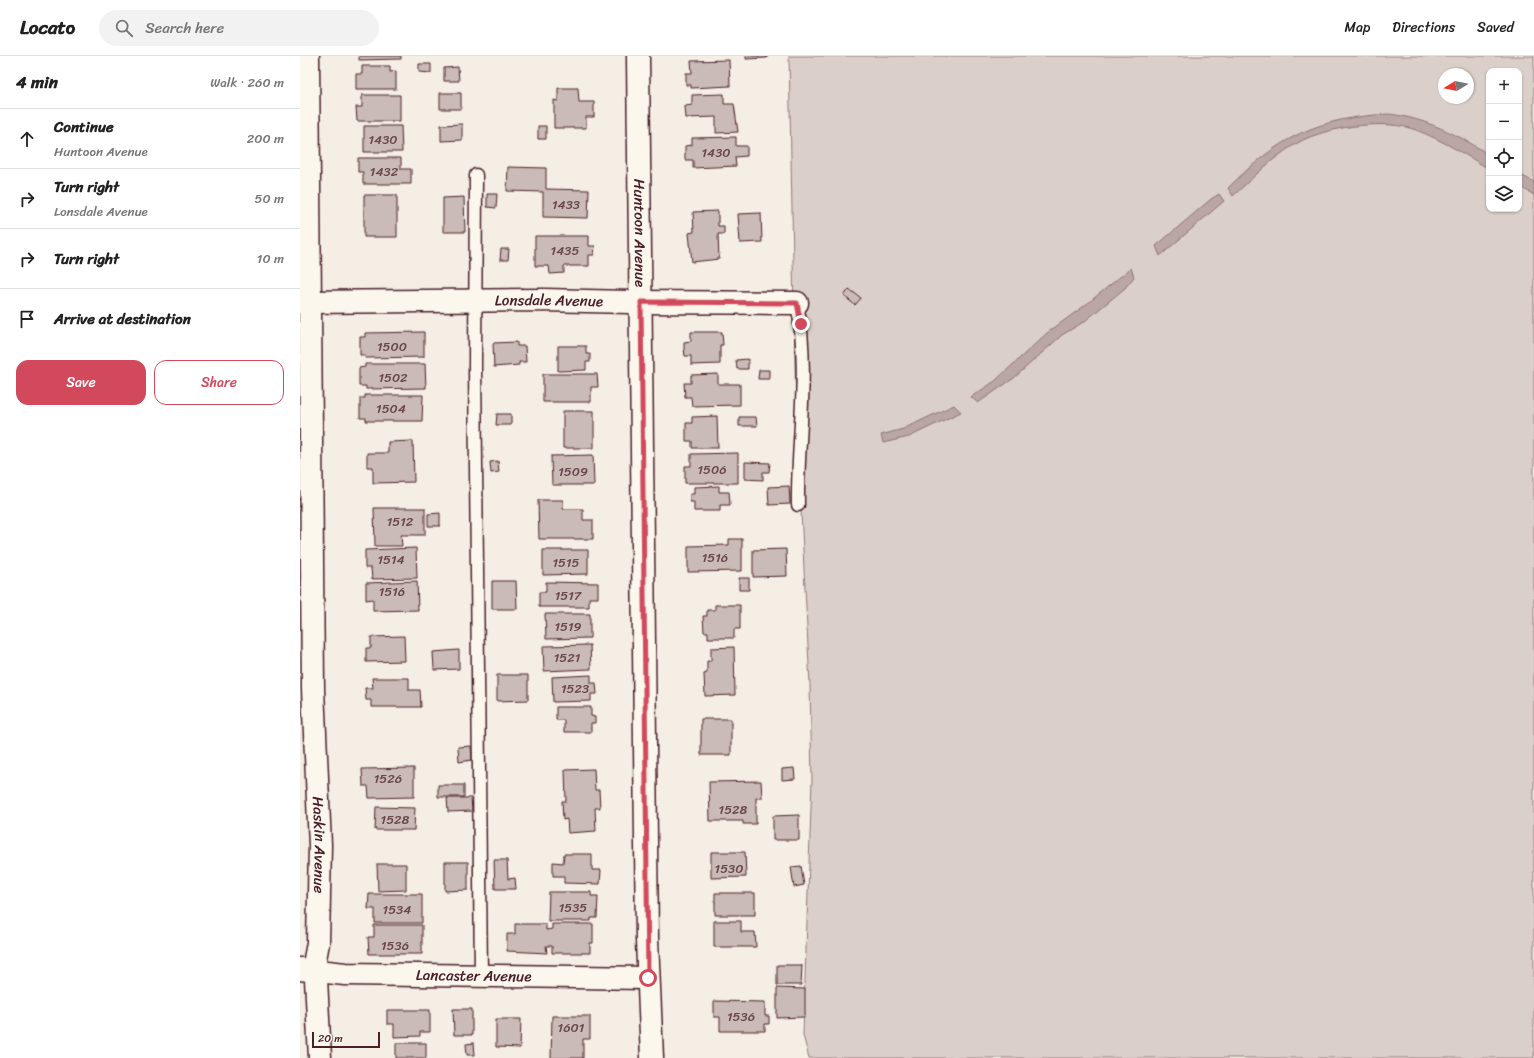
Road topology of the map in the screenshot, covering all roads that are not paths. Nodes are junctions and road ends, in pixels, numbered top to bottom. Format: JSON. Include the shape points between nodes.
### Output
{"nodes":[{"id":1,"x":308,"y":56,"type":"edge"},
{"id":2,"x":638,"y":56,"type":"edge"},
{"id":3,"x":476,"y":175,"type":"dead end"},
{"id":4,"x":475,"y":300,"type":"junction"},
{"id":5,"x":305,"y":302,"type":"edge"},
{"id":6,"x":641,"y":302,"type":"junction"},
{"id":7,"x":797,"y":303,"type":"joint"},
{"id":8,"x":798,"y":505,"type":"dead end"},
{"id":9,"x":308,"y":970,"type":"edge"},
{"id":10,"x":481,"y":976,"type":"junction"},
{"id":11,"x":648,"y":978,"type":"junction"},
{"id":12,"x":320,"y":1058,"type":"edge"},
{"id":13,"x":652,"y":1058,"type":"edge"}],
"edges":[{"from":1,"to":5,"type":"street","name":"Haskin Avenue","via":[[310,279]]},
{"from":2,"to":6,"type":"street","name":"Huntoon Avenue"},
{"from":3,"to":4,"type":"lane"},
{"from":4,"to":5,"type":"street","name":"Lonsdale Avenue"},
{"from":4,"to":6,"type":"street","name":"Lonsdale Avenue"},
{"from":4,"to":10,"type":"lane"},
{"from":5,"to":9,"type":"street","name":"Haskin Avenue","via":[[313,689],[320,845]]},
{"from":6,"to":7,"type":"street","name":"Lonsdale Avenue"},
{"from":6,"to":11,"type":"street","name":"Huntoon Avenue"},
{"from":7,"to":8,"type":"lane","via":[[803,355]]},
{"from":9,"to":10,"type":"street","name":"Lancaster Avenue","via":[[345,974]]},
{"from":9,"to":12,"type":"street","name":"Haskin Avenue"},
{"from":10,"to":11,"type":"street","name":"Lancaster Avenue"},
{"from":11,"to":13,"type":"street","name":"Huntoon Avenue"}]}
